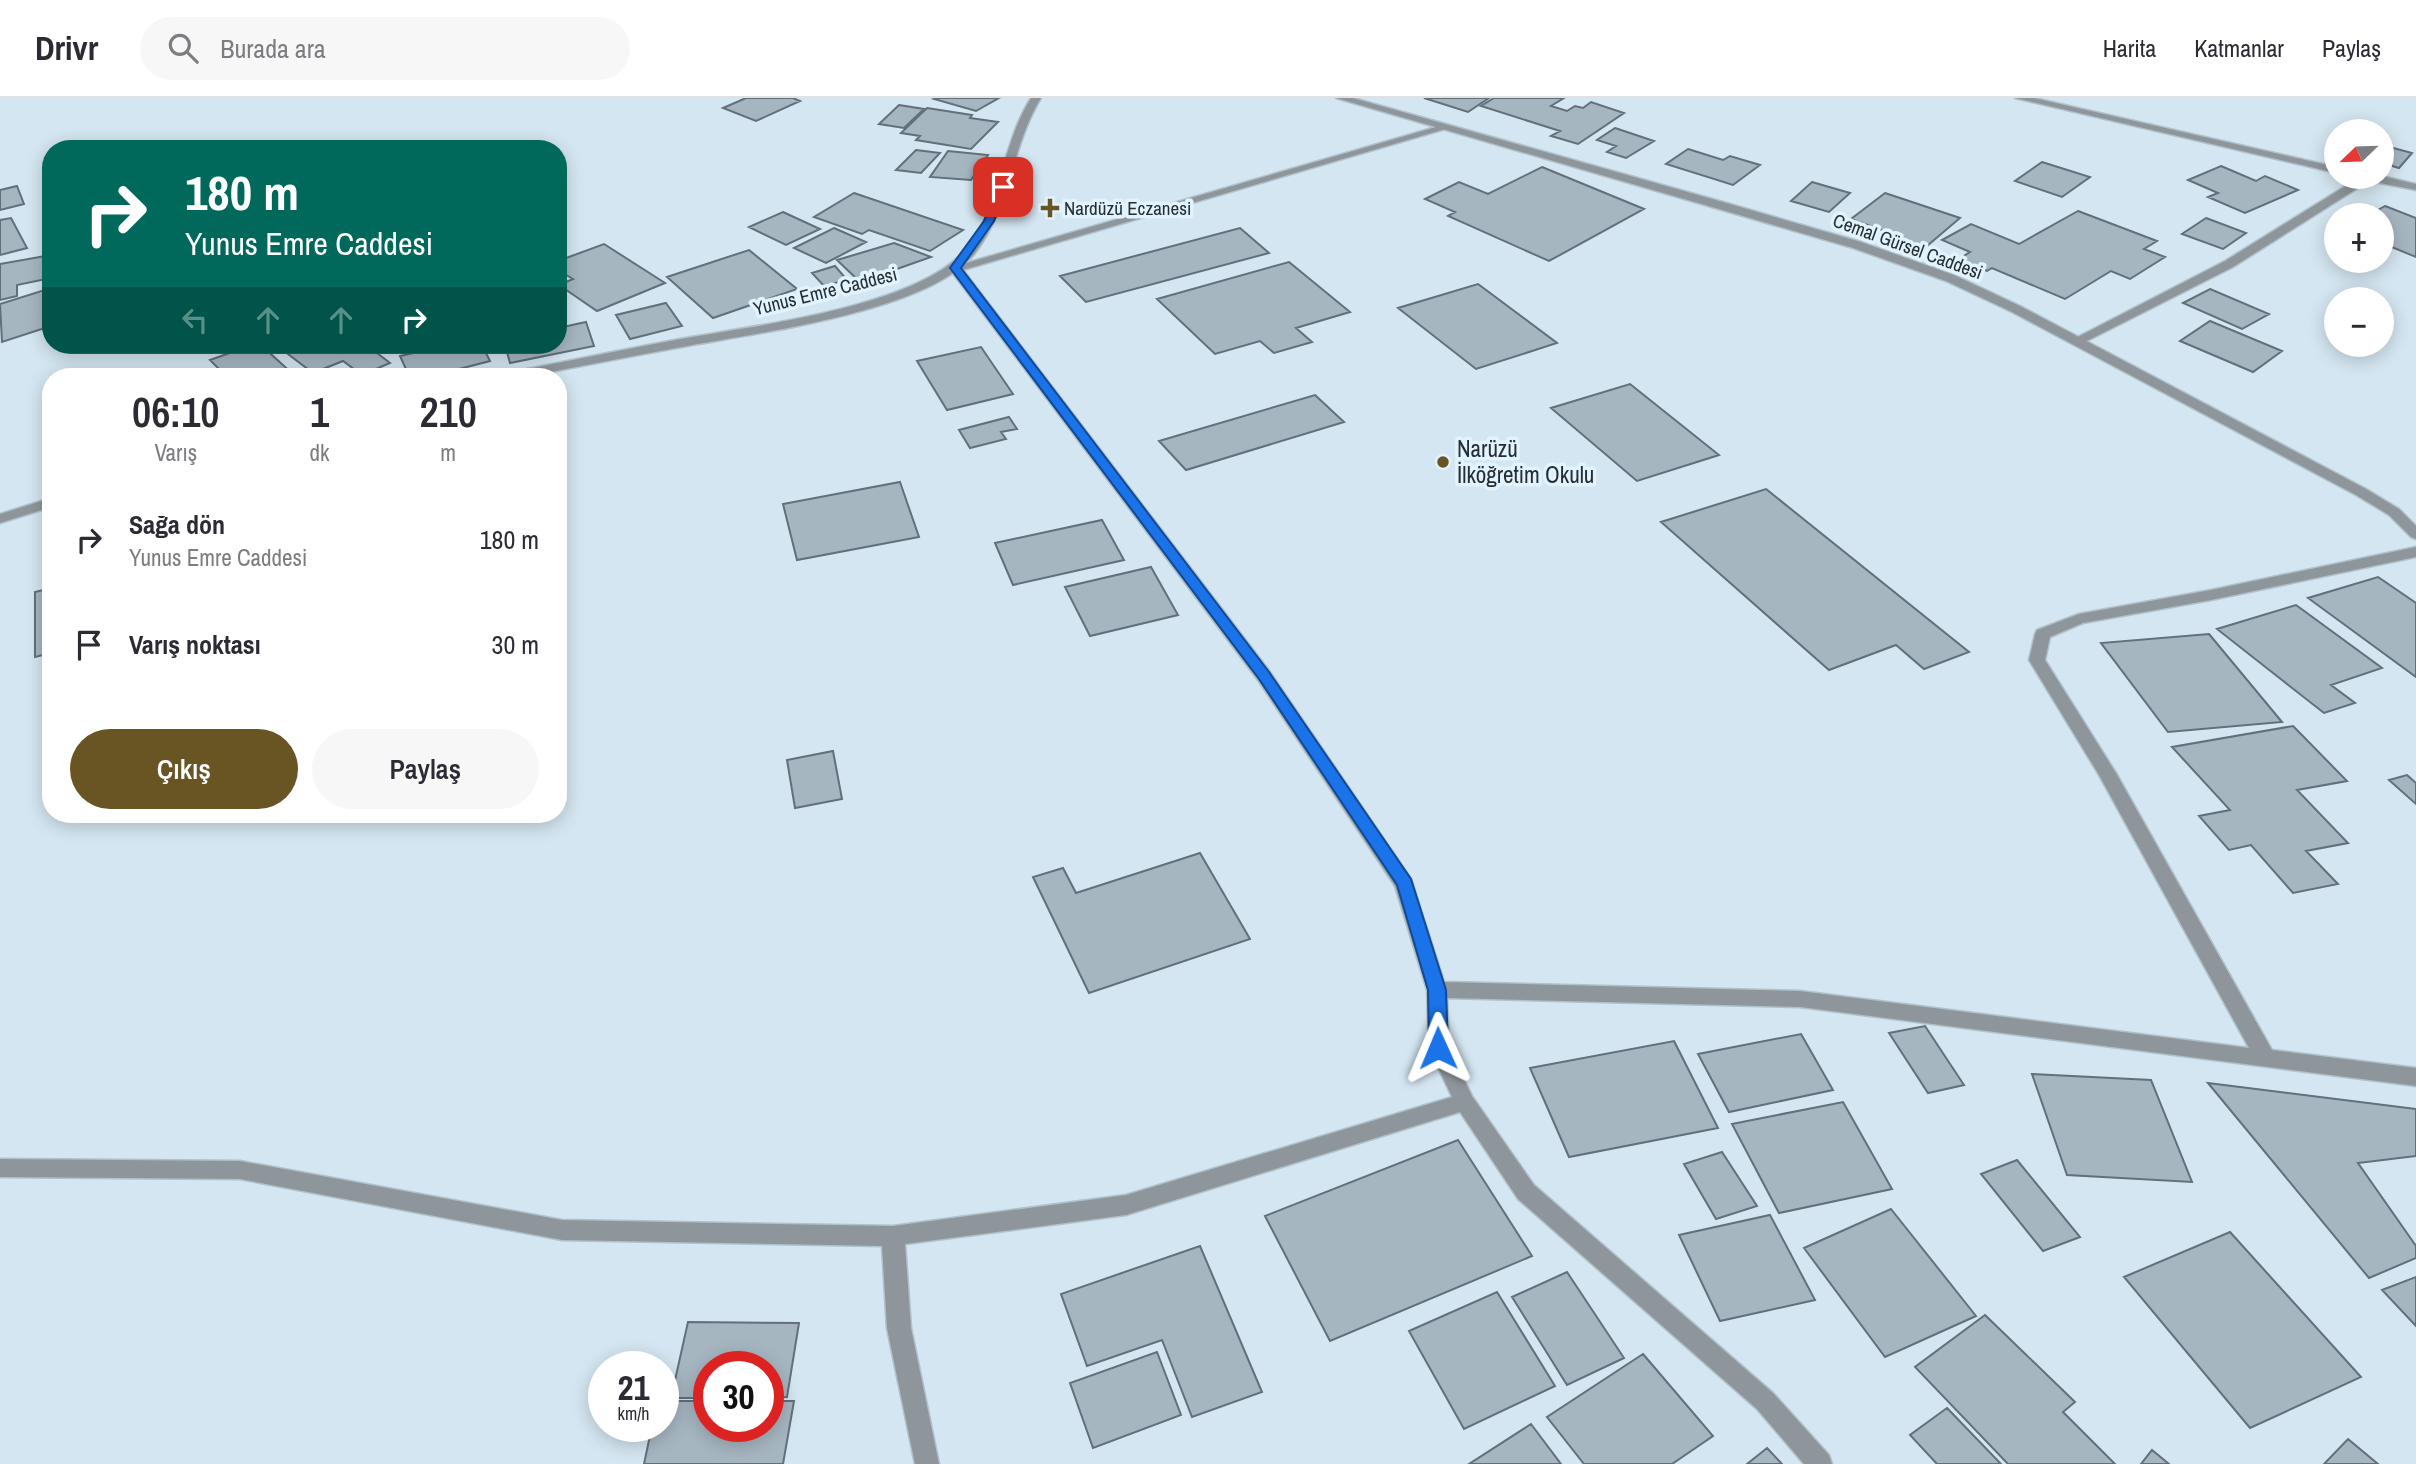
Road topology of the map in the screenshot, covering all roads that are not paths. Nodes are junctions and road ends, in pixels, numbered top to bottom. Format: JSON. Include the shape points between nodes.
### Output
{"nodes":[{"id":1,"x":1036,"y":98,"type":"edge"},
{"id":2,"x":1341,"y":98,"type":"edge"},
{"id":3,"x":2020,"y":98,"type":"edge"},
{"id":4,"x":1447,"y":127,"type":"junction"},
{"id":5,"x":2324,"y":167,"type":"edge"},
{"id":6,"x":2394,"y":183,"type":"edge"},
{"id":7,"x":2416,"y":187,"type":"edge"},
{"id":8,"x":2348,"y":189,"type":"edge"},
{"id":9,"x":956,"y":268,"type":"junction"},
{"id":10,"x":2076,"y":341,"type":"junction"},
{"id":11,"x":553,"y":368,"type":"edge"},
{"id":12,"x":42,"y":505,"type":"edge"},
{"id":13,"x":0,"y":519,"type":"edge"},
{"id":14,"x":2416,"y":534,"type":"edge"},
{"id":15,"x":2416,"y":552,"type":"edge"},
{"id":16,"x":1437,"y":990,"type":"junction"},
{"id":17,"x":2265,"y":1057,"type":"junction"},
{"id":18,"x":2416,"y":1077,"type":"edge"},
{"id":19,"x":1465,"y":1102,"type":"junction"},
{"id":20,"x":0,"y":1168,"type":"edge"},
{"id":21,"x":893,"y":1236,"type":"junction"},
{"id":22,"x":927,"y":1464,"type":"edge"},
{"id":23,"x":1820,"y":1464,"type":"edge"}],
"edges":[{"from":1,"to":9,"type":"street","name":"Yunus Emre Caddesi","via":[[1017,131],[989,221]]},
{"from":2,"to":4,"type":"street","name":"Cemal Gürsel Caddesi"},
{"from":3,"to":5,"type":"street"},
{"from":4,"to":9,"type":"street"},
{"from":4,"to":10,"type":"street","name":"Cemal Gürsel Caddesi","via":[[1894,257],[1950,278]]},
{"from":6,"to":7,"type":"street"},
{"from":8,"to":10,"type":"street","via":[[2229,264]]},
{"from":9,"to":11,"type":"street","name":"Yunus Emre Caddesi","via":[[933,281],[841,310]]},
{"from":9,"to":16,"type":"street","via":[[1264,676],[1405,884]]},
{"from":10,"to":14,"type":"street","name":"Cemal Gürsel Caddesi","via":[[2361,492],[2394,512]]},
{"from":12,"to":13,"type":"street"},
{"from":15,"to":17,"type":"street","via":[[2079,619],[2043,634],[2037,660],[2107,773]]},
{"from":16,"to":17,"type":"street","via":[[1800,999]]},
{"from":16,"to":19,"type":"street","via":[[1438,1048]]},
{"from":17,"to":18,"type":"street"},
{"from":19,"to":21,"type":"street","via":[[1126,1205]]},
{"from":19,"to":23,"type":"street","via":[[1526,1192],[1765,1401]]},
{"from":20,"to":21,"type":"street","via":[[240,1170],[562,1230]]},
{"from":21,"to":22,"type":"street","via":[[899,1328]]}]}
